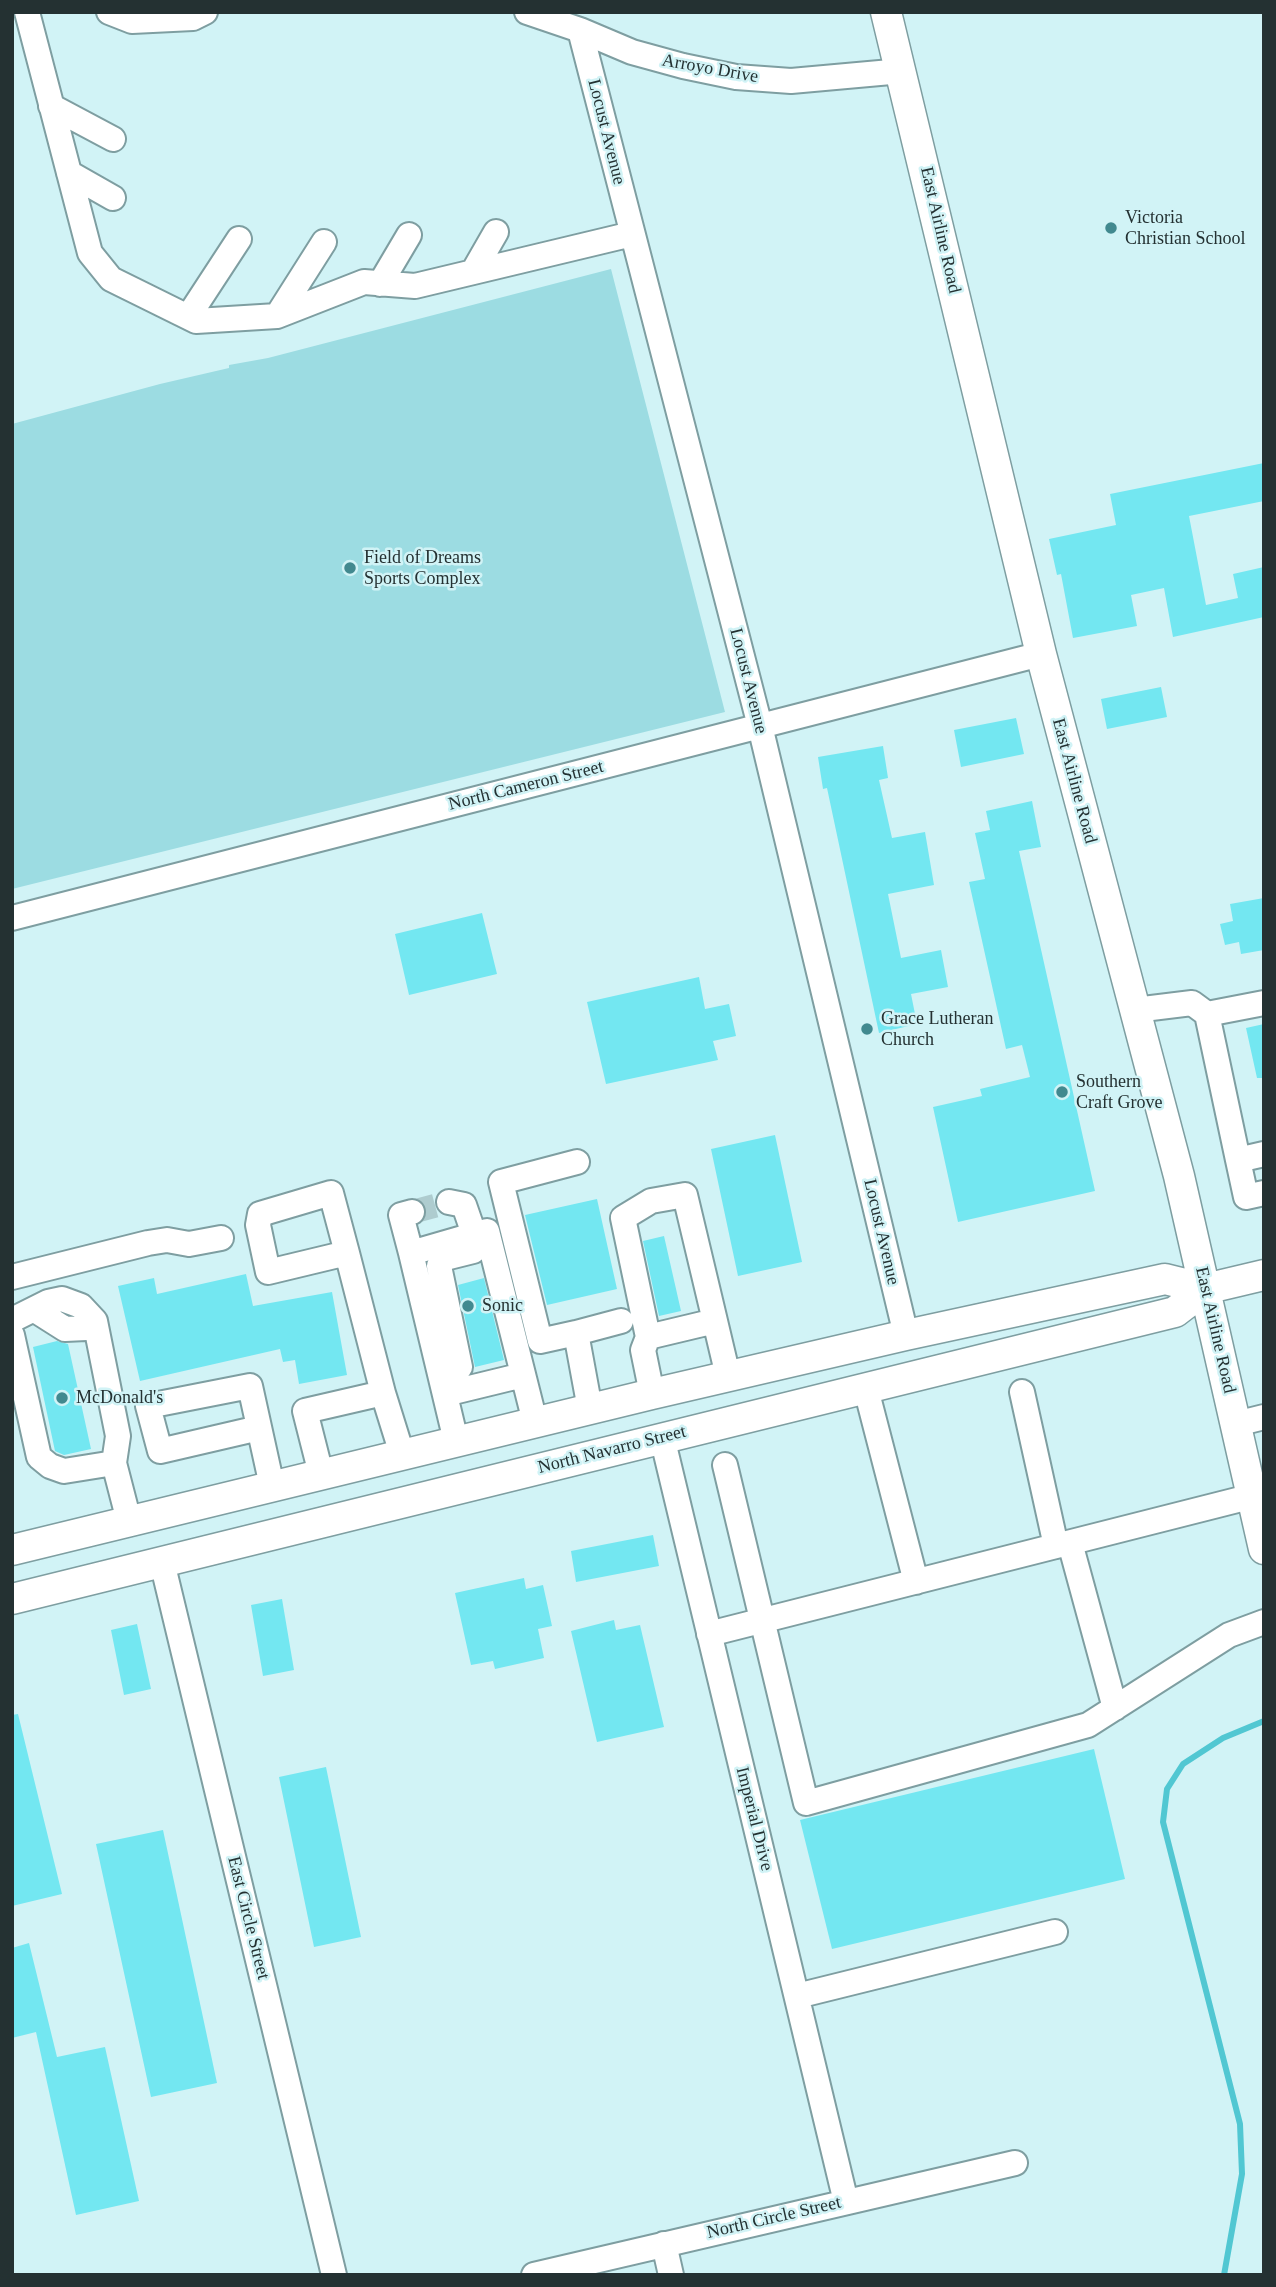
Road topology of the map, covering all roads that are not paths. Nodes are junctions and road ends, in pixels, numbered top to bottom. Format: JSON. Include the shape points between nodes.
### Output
{"nodes":[{"id":1,"x":27,"y":12,"type":"edge"},
{"id":2,"x":109,"y":12,"type":"edge"},
{"id":3,"x":205,"y":12,"type":"edge"},
{"id":4,"x":527,"y":12,"type":"edge"},
{"id":5,"x":886,"y":12,"type":"edge"},
{"id":6,"x":580,"y":30,"type":"junction"},
{"id":7,"x":902,"y":71,"type":"junction"},
{"id":8,"x":51,"y":106,"type":"junction"},
{"id":9,"x":113,"y":139,"type":"dead end"},
{"id":10,"x":69,"y":173,"type":"junction"},
{"id":11,"x":113,"y":198,"type":"dead end"},
{"id":12,"x":496,"y":232,"type":"dead end"},
{"id":13,"x":632,"y":234,"type":"junction"},
{"id":14,"x":409,"y":235,"type":"dead end"},
{"id":15,"x":239,"y":239,"type":"dead end"},
{"id":16,"x":324,"y":242,"type":"dead end"},
{"id":17,"x":473,"y":272,"type":"junction"},
{"id":18,"x":380,"y":284,"type":"junction"},
{"id":19,"x":277,"y":316,"type":"junction"},
{"id":20,"x":188,"y":317,"type":"junction"},
{"id":21,"x":1041,"y":654,"type":"junction"},
{"id":22,"x":760,"y":726,"type":"junction"},
{"id":23,"x":12,"y":918,"type":"edge"},
{"id":24,"x":1264,"y":1003,"type":"edge"},
{"id":25,"x":1135,"y":1010,"type":"junction"},
{"id":26,"x":1207,"y":1014,"type":"junction"},
{"id":27,"x":1264,"y":1154,"type":"edge"},
{"id":28,"x":1238,"y":1160,"type":"junction"},
{"id":29,"x":578,"y":1162,"type":"dead end"},
{"id":30,"x":1264,"y":1193,"type":"edge"},
{"id":31,"x":449,"y":1202,"type":"dead end"},
{"id":32,"x":412,"y":1212,"type":"dead end"},
{"id":33,"x":220,"y":1238,"type":"dead end"},
{"id":34,"x":483,"y":1240,"type":"junction"},
{"id":35,"x":411,"y":1252,"type":"junction"},
{"id":36,"x":347,"y":1253,"type":"dead end"},
{"id":37,"x":1264,"y":1275,"type":"edge"},
{"id":38,"x":12,"y":1277,"type":"edge"},
{"id":39,"x":1205,"y":1289,"type":"junction"},
{"id":40,"x":12,"y":1320,"type":"edge"},
{"id":41,"x":621,"y":1321,"type":"dead end"},
{"id":42,"x":715,"y":1321,"type":"junction"},
{"id":43,"x":576,"y":1333,"type":"junction"},
{"id":44,"x":12,"y":1335,"type":"edge"},
{"id":45,"x":906,"y":1335,"type":"junction"},
{"id":46,"x":648,"y":1337,"type":"junction"},
{"id":47,"x":523,"y":1375,"type":"junction"},
{"id":48,"x":728,"y":1376,"type":"junction"},
{"id":49,"x":866,"y":1389,"type":"junction"},
{"id":50,"x":445,"y":1391,"type":"junction"},
{"id":51,"x":1022,"y":1392,"type":"dead end"},
{"id":52,"x":383,"y":1393,"type":"junction"},
{"id":53,"x":652,"y":1394,"type":"junction"},
{"id":54,"x":590,"y":1409,"type":"junction"},
{"id":55,"x":1250,"y":1420,"type":"edge"},
{"id":56,"x":535,"y":1422,"type":"junction"},
{"id":57,"x":259,"y":1428,"type":"dead end"},
{"id":58,"x":662,"y":1437,"type":"junction"},
{"id":59,"x":456,"y":1441,"type":"junction"},
{"id":60,"x":402,"y":1454,"type":"junction"},
{"id":61,"x":114,"y":1463,"type":"junction"},
{"id":62,"x":725,"y":1465,"type":"dead end"},
{"id":63,"x":321,"y":1474,"type":"junction"},
{"id":64,"x":272,"y":1486,"type":"junction"},
{"id":65,"x":1252,"y":1496,"type":"junction"},
{"id":66,"x":130,"y":1521,"type":"junction"},
{"id":67,"x":1063,"y":1544,"type":"junction"},
{"id":68,"x":1264,"y":1549,"type":"edge"},
{"id":69,"x":12,"y":1550,"type":"edge"},
{"id":70,"x":162,"y":1562,"type":"junction"},
{"id":71,"x":12,"y":1571,"type":"edge"},
{"id":72,"x":916,"y":1582,"type":"junction"},
{"id":73,"x":12,"y":1599,"type":"edge"},
{"id":74,"x":762,"y":1621,"type":"junction"},
{"id":75,"x":1264,"y":1622,"type":"edge"},
{"id":76,"x":709,"y":1634,"type":"junction"},
{"id":77,"x":1115,"y":1708,"type":"junction"},
{"id":78,"x":1055,"y":1932,"type":"dead end"},
{"id":79,"x":796,"y":1996,"type":"junction"},
{"id":80,"x":1015,"y":2163,"type":"dead end"},
{"id":81,"x":846,"y":2202,"type":"junction"},
{"id":82,"x":664,"y":2244,"type":"junction"},
{"id":83,"x":334,"y":2275,"type":"edge"},
{"id":84,"x":534,"y":2275,"type":"edge"},
{"id":85,"x":671,"y":2275,"type":"edge"}],
"edges":[{"from":1,"to":8,"type":"street"},
{"from":2,"to":3,"type":"street","via":[[132,21],[193,18]]},
{"from":4,"to":6,"type":"street","name":"Arroyo Drive"},
{"from":5,"to":7,"type":"main road","name":"East Airline Road"},
{"from":6,"to":7,"type":"street","name":"Arroyo Drive","via":[[632,52],[736,77],[791,81]]},
{"from":6,"to":13,"type":"street","name":"Locust Avenue"},
{"from":7,"to":21,"type":"main road","name":"East Airline Road"},
{"from":8,"to":9,"type":"street"},
{"from":8,"to":10,"type":"street"},
{"from":10,"to":11,"type":"street"},
{"from":10,"to":20,"type":"street","via":[[90,253],[111,279]]},
{"from":12,"to":17,"type":"street"},
{"from":13,"to":17,"type":"street"},
{"from":13,"to":22,"type":"street","name":"Locust Avenue"},
{"from":14,"to":18,"type":"street"},
{"from":15,"to":20,"type":"street"},
{"from":16,"to":19,"type":"street"},
{"from":17,"to":18,"type":"street","via":[[415,286]]},
{"from":18,"to":19,"type":"street","via":[[363,282]]},
{"from":19,"to":20,"type":"street","via":[[196,321]]},
{"from":21,"to":22,"type":"street","name":"North Cameron Street"},
{"from":21,"to":25,"type":"main road","name":"East Airline Road"},
{"from":22,"to":23,"type":"street","name":"North Cameron Street"},
{"from":22,"to":45,"type":"street","name":"Locust Avenue"},
{"from":24,"to":26,"type":"street"},
{"from":25,"to":26,"type":"street","via":[[1192,1003]]},
{"from":25,"to":39,"type":"main road","name":"East Airline Road"},
{"from":26,"to":28,"type":"street"},
{"from":27,"to":28,"type":"street"},
{"from":28,"to":30,"type":"street","via":[[1246,1197]]},
{"from":29,"to":43,"type":"street","via":[[501,1182],[540,1341]]},
{"from":31,"to":34,"type":"street","via":[[464,1205]]},
{"from":32,"to":35,"type":"street","via":[[401,1215]]},
{"from":33,"to":38,"type":"street","via":[[189,1244],[148,1243]]},
{"from":34,"to":35,"type":"street"},
{"from":34,"to":47,"type":"street"},
{"from":34,"to":50,"type":"street","via":[[445,1258],[439,1266],[460,1367]]},
{"from":35,"to":50,"type":"street"},
{"from":36,"to":52,"type":"street"},
{"from":37,"to":39,"type":"main road","name":"North Navarro Street"},
{"from":39,"to":45,"type":"main road","name":"North Navarro Street","via":[[1165,1279]]},
{"from":39,"to":49,"type":"main road","name":"North Navarro Street","via":[[1175,1312]]},
{"from":39,"to":55,"type":"main road","name":"East Airline Road"},
{"from":40,"to":61,"type":"street","via":[[35,1310],[65,1329],[86,1328],[95,1321],[118,1436]]},
{"from":41,"to":43,"type":"street"},
{"from":42,"to":46,"type":"street"},
{"from":42,"to":46,"type":"street","via":[[685,1195],[651,1201],[623,1218]]},
{"from":42,"to":48,"type":"street"},
{"from":43,"to":54,"type":"street"},
{"from":44,"to":61,"type":"street","via":[[39,1457],[64,1471]]},
{"from":45,"to":48,"type":"main road","name":"North Navarro Street"},
{"from":46,"to":53,"type":"street","via":[[642,1350]]},
{"from":47,"to":50,"type":"street"},
{"from":47,"to":56,"type":"street"},
{"from":48,"to":53,"type":"main road","name":"North Navarro Street"},
{"from":49,"to":58,"type":"main road","name":"North Navarro Street"},
{"from":49,"to":72,"type":"street"},
{"from":50,"to":59,"type":"street"},
{"from":51,"to":67,"type":"street"},
{"from":52,"to":60,"type":"street"},
{"from":52,"to":63,"type":"street","via":[[305,1411]]},
{"from":53,"to":54,"type":"main road","name":"North Navarro Street"},
{"from":54,"to":56,"type":"main road","name":"North Navarro Street"},
{"from":55,"to":65,"type":"main road","name":"East Airline Road"},
{"from":56,"to":59,"type":"main road","name":"North Navarro Street"},
{"from":57,"to":64,"type":"street"},
{"from":58,"to":70,"type":"main road","name":"North Navarro Street"},
{"from":58,"to":76,"type":"street","name":"Imperial Drive"},
{"from":59,"to":60,"type":"main road","name":"North Navarro Street"},
{"from":60,"to":63,"type":"main road","name":"North Navarro Street"},
{"from":61,"to":66,"type":"street"},
{"from":62,"to":74,"type":"street"},
{"from":63,"to":64,"type":"main road","name":"North Navarro Street"},
{"from":64,"to":66,"type":"main road","name":"North Navarro Street"},
{"from":65,"to":67,"type":"street"},
{"from":65,"to":68,"type":"main road","name":"East Airline Road"},
{"from":66,"to":69,"type":"main road","name":"North Navarro Street"},
{"from":66,"to":71,"type":"main road","via":[[106,1546]]},
{"from":67,"to":72,"type":"street"},
{"from":67,"to":77,"type":"street"},
{"from":70,"to":73,"type":"main road","name":"North Navarro Street"},
{"from":70,"to":83,"type":"street","name":"East Circle Street"},
{"from":72,"to":74,"type":"street"},
{"from":74,"to":76,"type":"street"},
{"from":74,"to":77,"type":"street","via":[[806,1803],[1088,1725]]},
{"from":75,"to":77,"type":"street","via":[[1229,1635]]},
{"from":76,"to":79,"type":"street","name":"Imperial Drive"},
{"from":78,"to":79,"type":"street"},
{"from":79,"to":81,"type":"street","name":"Imperial Drive"},
{"from":80,"to":81,"type":"street","name":"North Circle Street"},
{"from":81,"to":82,"type":"street","name":"North Circle Street"},
{"from":82,"to":84,"type":"street","name":"North Circle Street"},
{"from":82,"to":85,"type":"street"}]}
